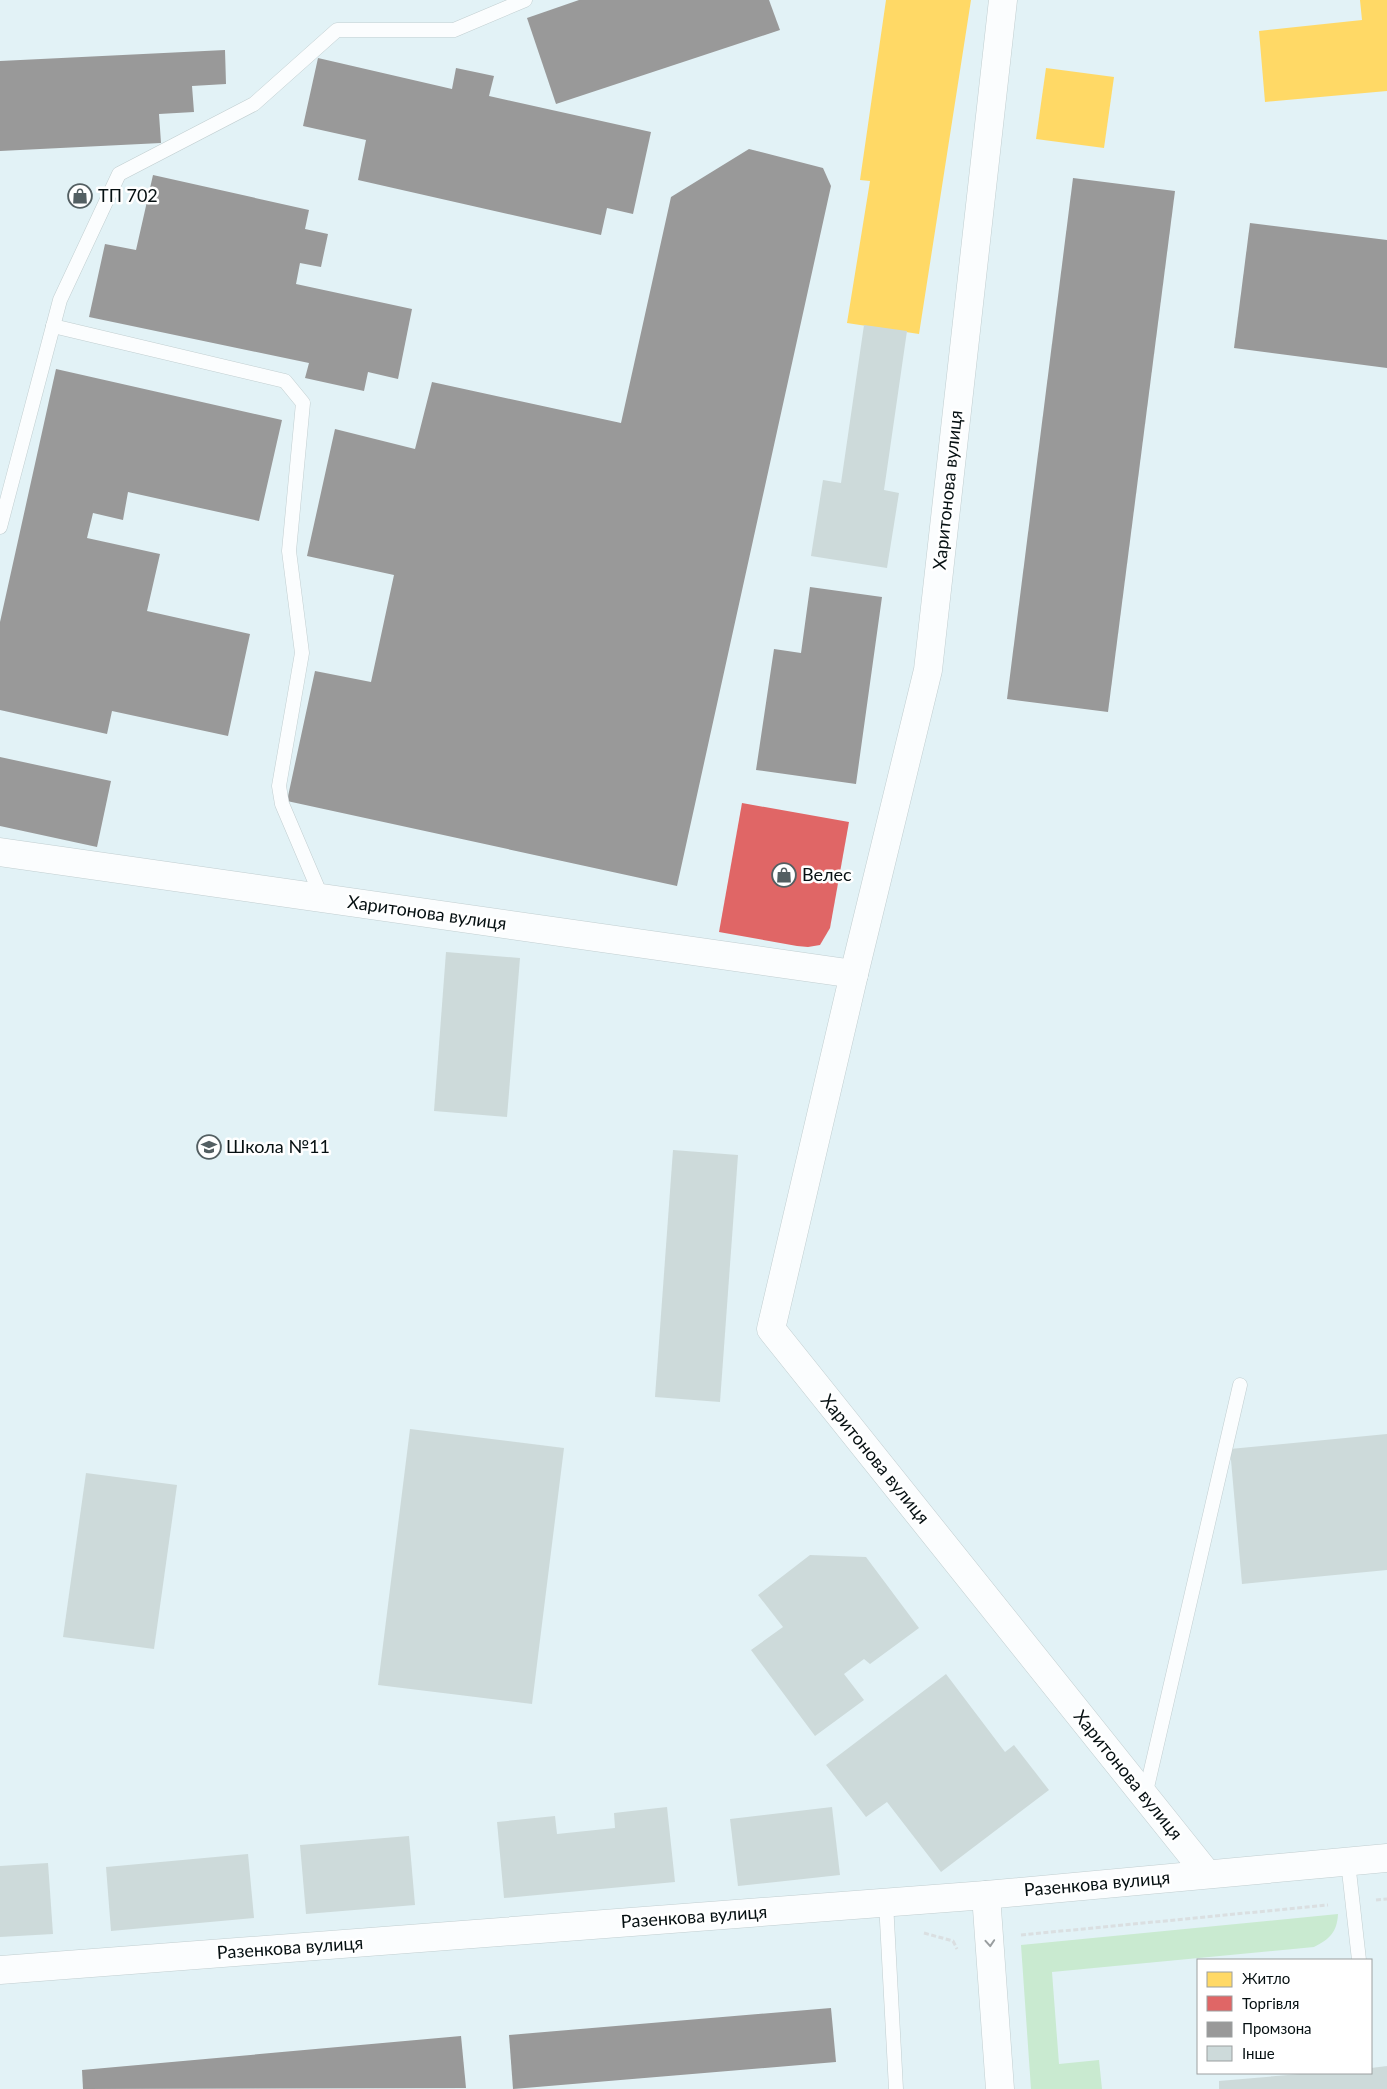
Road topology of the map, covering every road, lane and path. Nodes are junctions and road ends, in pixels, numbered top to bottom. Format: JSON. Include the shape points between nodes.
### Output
{"nodes":[{"id":1,"x":525,"y":0,"type":"edge"},
{"id":2,"x":1003,"y":0,"type":"edge"},
{"id":3,"x":54,"y":326,"type":"junction"},
{"id":4,"x":0,"y":527,"type":"edge"},
{"id":5,"x":0,"y":852,"type":"edge"},
{"id":6,"x":322,"y":898,"type":"junction"},
{"id":7,"x":854,"y":974,"type":"junction"},
{"id":8,"x":1240,"y":1385,"type":"dead end"},
{"id":9,"x":1145,"y":1796,"type":"junction"},
{"id":10,"x":1387,"y":1858,"type":"edge"},
{"id":11,"x":1348,"y":1862,"type":"junction"},
{"id":12,"x":1207,"y":1874,"type":"junction"},
{"id":13,"x":986,"y":1895,"type":"junction"},
{"id":14,"x":1387,"y":1899,"type":"edge"},
{"id":15,"x":886,"y":1902,"type":"junction"},
{"id":16,"x":1352,"y":1902,"type":"junction"},
{"id":17,"x":888,"y":1934,"type":"junction"},
{"id":18,"x":990,"y":1938,"type":"junction"},
{"id":19,"x":953,"y":1941,"type":"junction"},
{"id":20,"x":958,"y":1949,"type":"dead end"},
{"id":21,"x":1359,"y":1959,"type":"edge"},
{"id":22,"x":0,"y":1970,"type":"edge"},
{"id":23,"x":896,"y":2089,"type":"edge"},
{"id":24,"x":1000,"y":2089,"type":"edge"}],
"edges":[{"from":1,"to":3,"type":"lane","via":[[454,30],[337,30],[254,104],[119,174],[60,300]]},
{"from":2,"to":7,"type":"street","name":"Харитонова вулиця","via":[[928,670]]},
{"from":3,"to":4,"type":"lane"},
{"from":3,"to":6,"type":"lane","via":[[285,381],[303,404],[289,551],[302,653],[279,786],[282,804]]},
{"from":5,"to":6,"type":"street","name":"Харитонова вулиця"},
{"from":6,"to":7,"type":"street","name":"Харитонова вулиця"},
{"from":7,"to":9,"type":"street","name":"Харитонова вулиця","via":[[771,1329]]},
{"from":8,"to":9,"type":"lane"},
{"from":9,"to":12,"type":"street","name":"Харитонова вулиця"},
{"from":10,"to":11,"type":"street","name":"Разенкова вулиця"},
{"from":11,"to":12,"type":"street","name":"Разенкова вулиця"},
{"from":11,"to":16,"type":"lane"},
{"from":12,"to":13,"type":"street","name":"Разенкова вулиця"},
{"from":13,"to":15,"type":"street","name":"Разенкова вулиця"},
{"from":13,"to":18,"type":"street"},
{"from":14,"to":16,"type":"path"},
{"from":15,"to":17,"type":"lane"},
{"from":15,"to":22,"type":"street","name":"Разенкова вулиця"},
{"from":16,"to":18,"type":"path"},
{"from":16,"to":21,"type":"lane"},
{"from":17,"to":19,"type":"path","via":[[920,1932]]},
{"from":17,"to":23,"type":"lane"},
{"from":18,"to":19,"type":"path"},
{"from":18,"to":24,"type":"street","one_way":true},
{"from":19,"to":20,"type":"path"}]}
